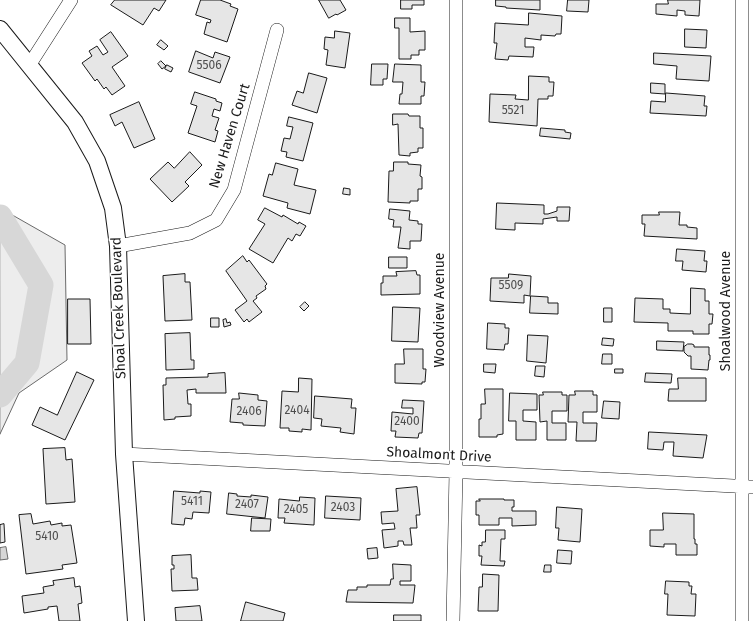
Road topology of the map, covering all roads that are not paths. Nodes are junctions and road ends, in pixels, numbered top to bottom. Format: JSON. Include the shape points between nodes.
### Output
{"nodes":[{"id":1,"x":71,"y":0,"type":"edge"},
{"id":2,"x":456,"y":0,"type":"edge"},
{"id":3,"x":742,"y":0,"type":"edge"},
{"id":4,"x":0,"y":29,"type":"edge"},
{"id":5,"x":277,"y":30,"type":"dead end"},
{"id":6,"x":30,"y":64,"type":"junction"},
{"id":7,"x":118,"y":246,"type":"junction"},
{"id":8,"x":124,"y":454,"type":"junction"},
{"id":9,"x":456,"y":472,"type":"junction"},
{"id":10,"x":747,"y":487,"type":"edge"},
{"id":11,"x":136,"y":621,"type":"edge"},
{"id":12,"x":453,"y":621,"type":"edge"},
{"id":13,"x":742,"y":621,"type":"edge"}],
"edges":[{"from":1,"to":6,"type":"street"},
{"from":2,"to":9,"type":"street","name":"Woodview Avenue"},
{"from":3,"to":10,"type":"street","name":"Shoalwood Avenue"},
{"from":4,"to":6,"type":"street","name":"Shoal Creek Boulevard"},
{"from":5,"to":7,"type":"street","name":"New Haven Court","via":[[234,190],[216,220],[190,233]]},
{"from":6,"to":7,"type":"street","name":"Shoal Creek Boulevard","via":[[75,122],[97,161],[113,208]]},
{"from":7,"to":8,"type":"street","name":"Shoal Creek Boulevard"},
{"from":8,"to":9,"type":"street","name":"Shoalmont Drive"},
{"from":8,"to":11,"type":"street","name":"Shoal Creek Boulevard"},
{"from":9,"to":10,"type":"street","name":"Shoalmont Drive"},
{"from":9,"to":12,"type":"street","name":"Woodview Avenue"},
{"from":10,"to":13,"type":"street","name":"Shoalwood Avenue"}]}
